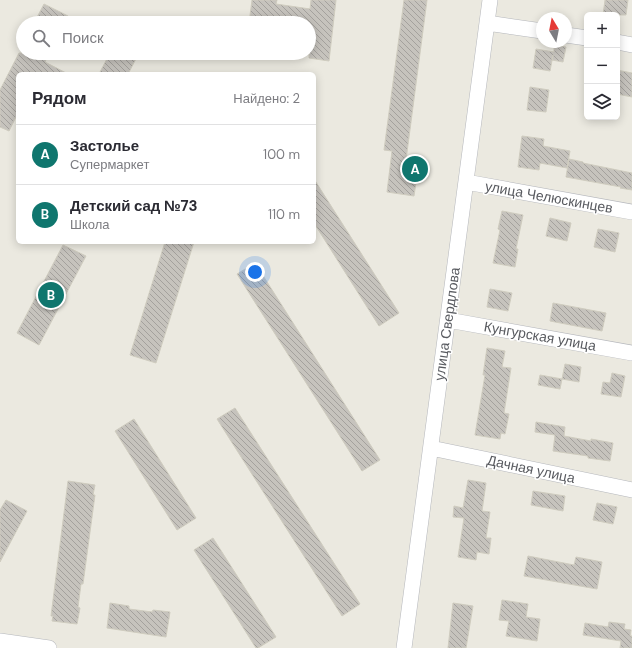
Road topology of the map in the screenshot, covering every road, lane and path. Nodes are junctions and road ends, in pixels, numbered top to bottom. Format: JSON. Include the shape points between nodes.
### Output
{"nodes":[{"id":1,"x":490,"y":0,"type":"edge"},
{"id":2,"x":487,"y":23,"type":"junction"},
{"id":3,"x":536,"y":30,"type":"edge"},
{"id":4,"x":572,"y":36,"type":"edge"},
{"id":5,"x":584,"y":38,"type":"edge"},
{"id":6,"x":620,"y":43,"type":"edge"},
{"id":7,"x":632,"y":45,"type":"edge"},
{"id":8,"x":466,"y":182,"type":"junction"},
{"id":9,"x":632,"y":212,"type":"edge"},
{"id":10,"x":448,"y":320,"type":"junction"},
{"id":11,"x":632,"y":353,"type":"edge"},
{"id":12,"x":431,"y":448,"type":"junction"},
{"id":13,"x":632,"y":490,"type":"edge"},
{"id":14,"x":0,"y":641,"type":"edge"},
{"id":15,"x":49,"y":648,"type":"edge"},
{"id":16,"x":404,"y":648,"type":"edge"}],
"edges":[{"from":1,"to":2,"type":"street","name":"улица Свердлова"},
{"from":2,"to":3,"type":"street"},
{"from":2,"to":8,"type":"street","name":"улица Свердлова"},
{"from":4,"to":5,"type":"street"},
{"from":6,"to":7,"type":"street"},
{"from":8,"to":9,"type":"street","name":"улица Челюскинцев"},
{"from":8,"to":10,"type":"street","name":"улица Свердлова"},
{"from":10,"to":11,"type":"street","name":"Кунгурская улица"},
{"from":10,"to":12,"type":"street","name":"улица Свердлова"},
{"from":12,"to":13,"type":"street","name":"Дачная улица"},
{"from":12,"to":16,"type":"street","name":"улица Свердлова"},
{"from":14,"to":15,"type":"street"}]}
